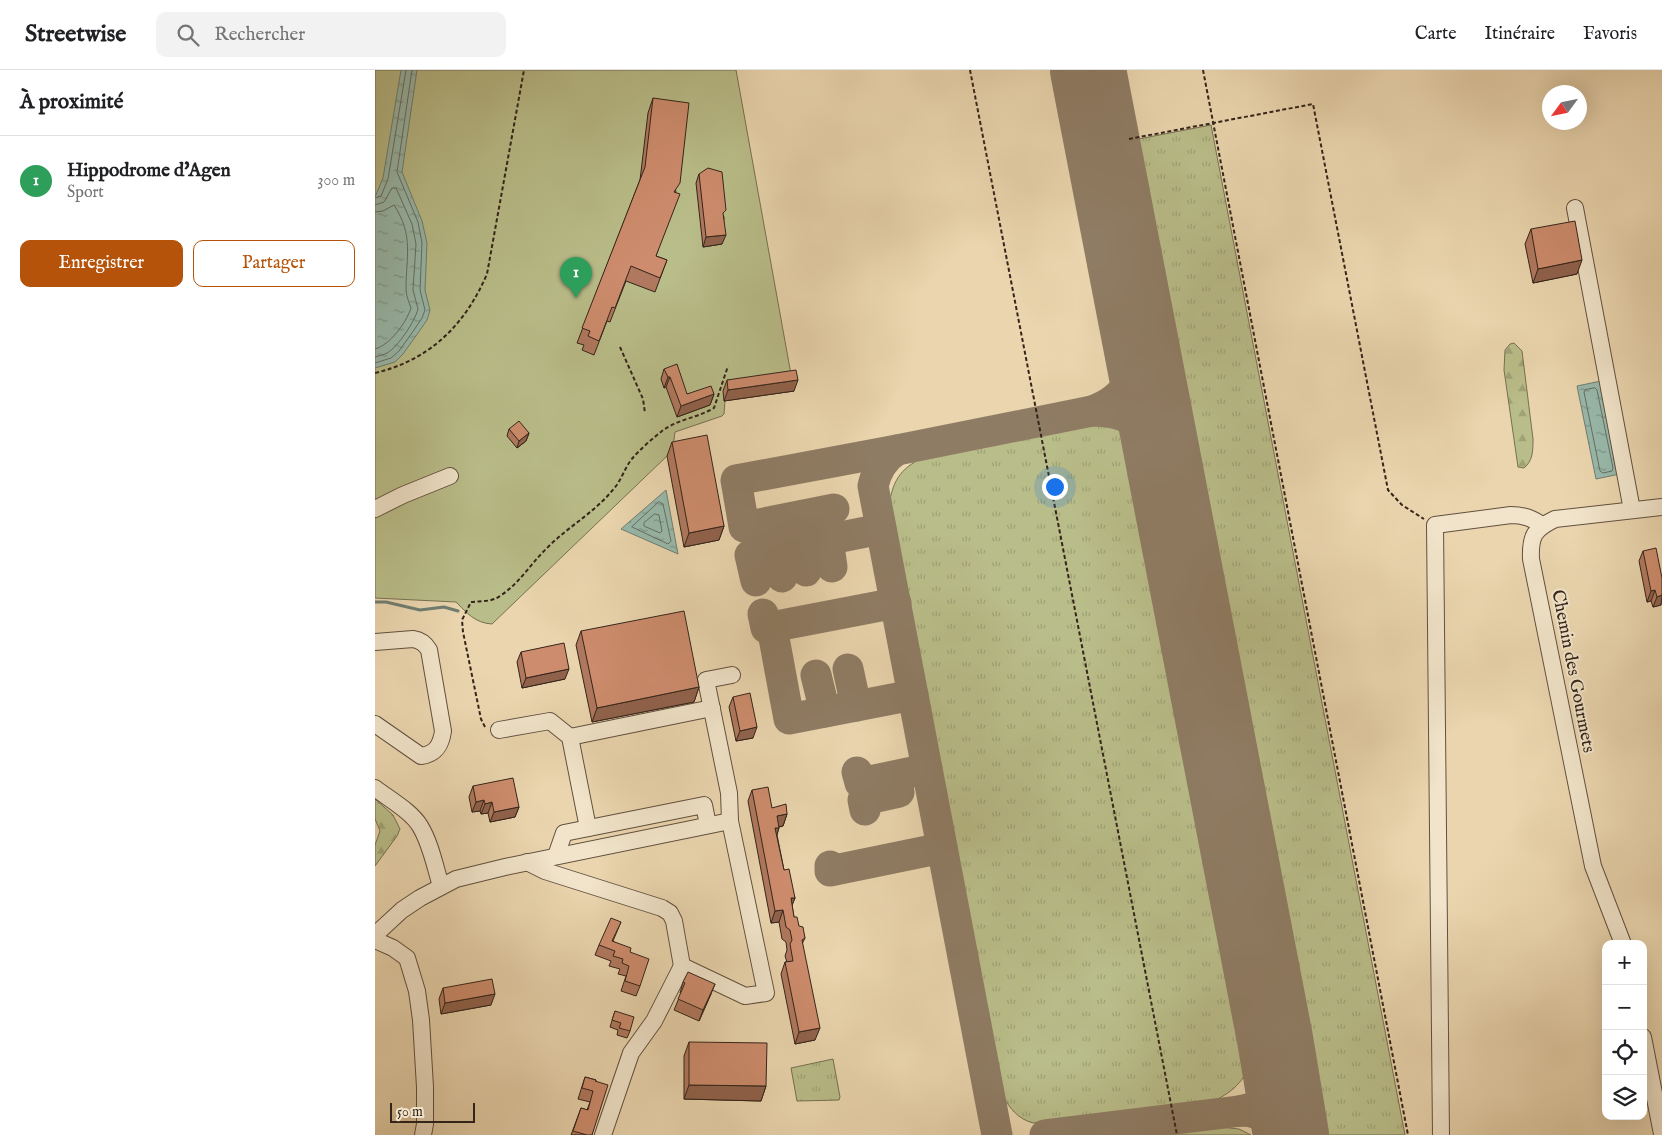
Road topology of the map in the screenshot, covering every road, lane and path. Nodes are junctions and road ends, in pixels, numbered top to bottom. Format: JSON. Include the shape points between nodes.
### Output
{"nodes":[{"id":1,"x":525,"y":70,"type":"edge"},
{"id":2,"x":971,"y":70,"type":"edge"},
{"id":3,"x":1203,"y":70,"type":"edge"},
{"id":4,"x":1213,"y":122,"type":"junction"},
{"id":5,"x":1129,"y":139,"type":"dead end"},
{"id":6,"x":1575,"y":208,"type":"dead end"},
{"id":7,"x":619,"y":347,"type":"dead end"},
{"id":8,"x":728,"y":366,"type":"dead end"},
{"id":9,"x":375,"y":373,"type":"edge"},
{"id":10,"x":645,"y":413,"type":"dead end"},
{"id":11,"x":450,"y":476,"type":"dead end"},
{"id":12,"x":1662,"y":507,"type":"edge"},
{"id":13,"x":375,"y":509,"type":"edge"},
{"id":14,"x":1632,"y":510,"type":"junction"},
{"id":15,"x":1435,"y":525,"type":"junction"},
{"id":16,"x":1542,"y":525,"type":"junction"},
{"id":17,"x":375,"y":642,"type":"edge"},
{"id":18,"x":732,"y":675,"type":"dead end"},
{"id":19,"x":712,"y":708,"type":"junction"},
{"id":20,"x":375,"y":724,"type":"edge"},
{"id":21,"x":499,"y":730,"type":"joint"},
{"id":22,"x":570,"y":737,"type":"junction"},
{"id":23,"x":375,"y":788,"type":"edge"},
{"id":24,"x":665,"y":813,"type":"junction"},
{"id":25,"x":729,"y":821,"type":"junction"},
{"id":26,"x":708,"y":825,"type":"junction"},
{"id":27,"x":589,"y":828,"type":"junction"},
{"id":28,"x":669,"y":833,"type":"junction"},
{"id":29,"x":556,"y":856,"type":"junction"},
{"id":30,"x":527,"y":862,"type":"junction"},
{"id":31,"x":441,"y":886,"type":"junction"},
{"id":32,"x":375,"y":935,"type":"edge"},
{"id":33,"x":375,"y":940,"type":"edge"},
{"id":34,"x":1621,"y":940,"type":"edge"},
{"id":35,"x":682,"y":966,"type":"junction"},
{"id":36,"x":1647,"y":1057,"type":"edge"},
{"id":37,"x":1662,"y":1134,"type":"edge"},
{"id":38,"x":423,"y":1135,"type":"edge"},
{"id":39,"x":603,"y":1135,"type":"edge"},
{"id":40,"x":1177,"y":1135,"type":"edge"},
{"id":41,"x":1408,"y":1135,"type":"edge"},
{"id":42,"x":1441,"y":1135,"type":"edge"}],
"edges":[{"from":1,"to":9,"type":"path","via":[[487,274],[478,296],[466,315],[432,347],[394,369]]},
{"from":2,"to":40,"type":"path"},
{"from":3,"to":4,"type":"path"},
{"from":4,"to":5,"type":"path"},
{"from":4,"to":15,"type":"path","via":[[1313,104],[1388,490],[1402,505]]},
{"from":4,"to":41,"type":"path"},
{"from":6,"to":14,"type":"street"},
{"from":7,"to":10,"type":"path","via":[[643,399]]},
{"from":8,"to":21,"type":"path","via":[[714,408],[675,422],[661,432],[631,460],[617,485],[601,502],[546,548],[515,585],[498,597],[471,602],[462,620],[463,632],[481,719],[488,729]]},
{"from":11,"to":13,"type":"street"},
{"from":12,"to":14,"type":"street"},
{"from":14,"to":16,"type":"street","via":[[1555,519]]},
{"from":15,"to":16,"type":"street","via":[[1522,515]]},
{"from":15,"to":42,"type":"street"},
{"from":16,"to":34,"type":"street","name":"Chemin des Gourmets","via":[[1530,544],[1531,559],[1593,866]]},
{"from":17,"to":20,"type":"street","via":[[413,639],[425,644],[429,650],[443,731],[442,742],[437,750],[421,756]]},
{"from":18,"to":19,"type":"street","via":[[706,680]]},
{"from":19,"to":22,"type":"street"},
{"from":19,"to":25,"type":"street","via":[[729,792]]},
{"from":21,"to":22,"type":"street","via":[[549,721]]},
{"from":22,"to":27,"type":"street"},
{"from":23,"to":31,"type":"street","via":[[419,825]]},
{"from":24,"to":26,"type":"street","via":[[703,805]]},
{"from":24,"to":27,"type":"street"},
{"from":24,"to":28,"type":"street"},
{"from":25,"to":26,"type":"street"},
{"from":25,"to":35,"type":"street","via":[[766,993],[745,996]]},
{"from":26,"to":28,"type":"street"},
{"from":27,"to":29,"type":"street","via":[[564,833]]},
{"from":28,"to":29,"type":"street"},
{"from":29,"to":30,"type":"street"},
{"from":30,"to":31,"type":"street","via":[[472,874]]},
{"from":30,"to":35,"type":"street","via":[[670,913]]},
{"from":31,"to":32,"type":"street","via":[[402,910]]},
{"from":33,"to":38,"type":"street","via":[[407,958],[417,991],[425,1087]]},
{"from":35,"to":39,"type":"street","via":[[654,1021],[631,1053]]},
{"from":36,"to":37,"type":"street"}]}
